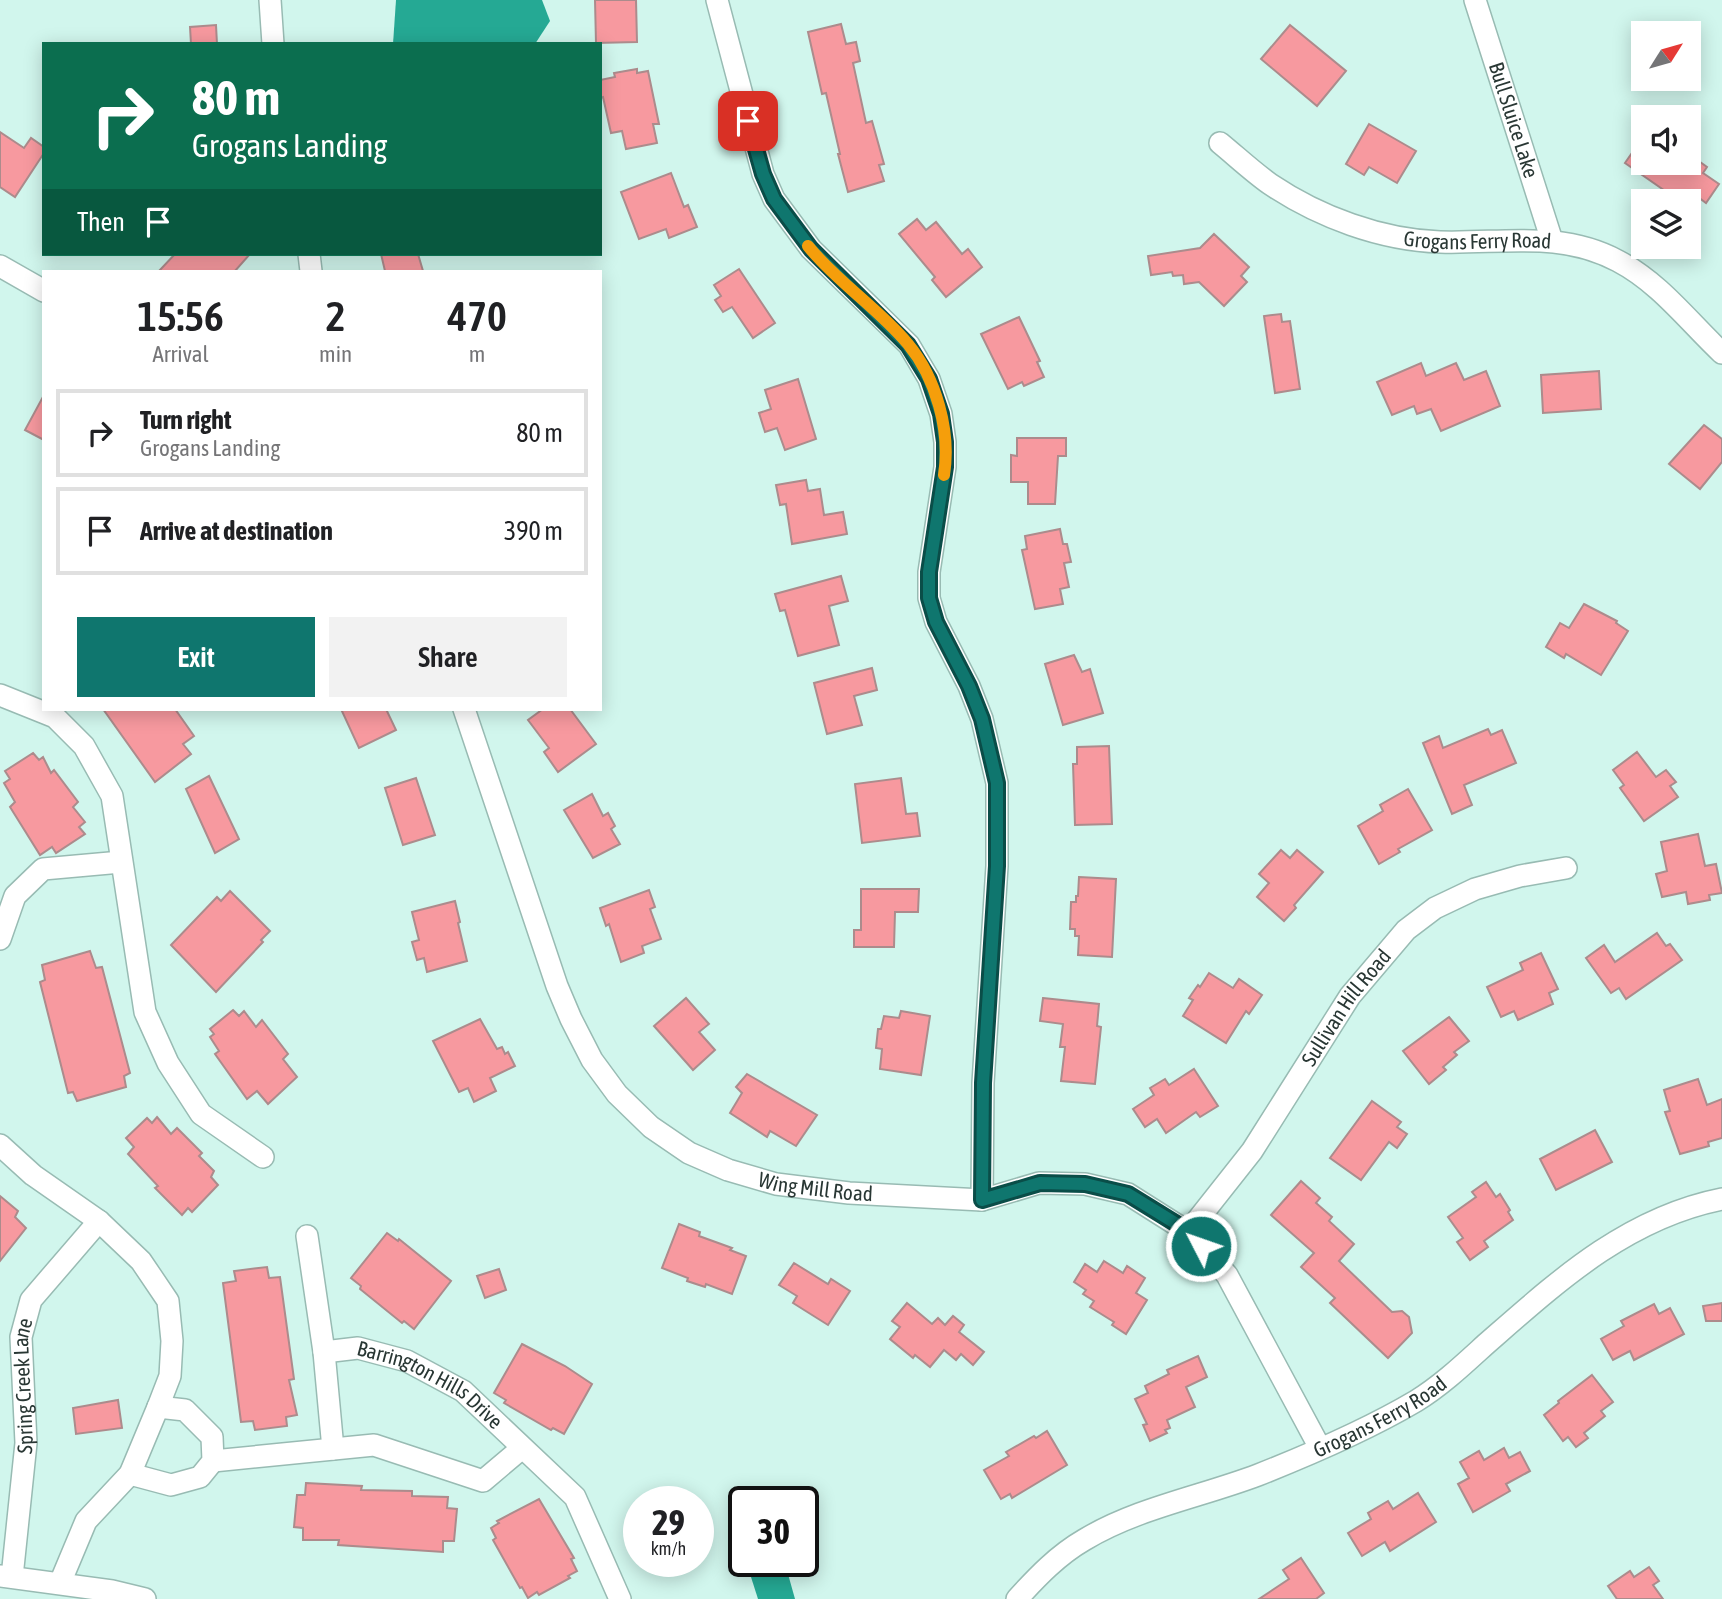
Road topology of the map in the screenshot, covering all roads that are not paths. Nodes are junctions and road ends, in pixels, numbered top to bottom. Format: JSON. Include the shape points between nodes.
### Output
{"nodes":[{"id":1,"x":270,"y":0,"type":"edge"},
{"id":2,"x":717,"y":0,"type":"edge"},
{"id":3,"x":1475,"y":0,"type":"edge"},
{"id":4,"x":272,"y":42,"type":"edge"},
{"id":5,"x":1220,"y":143,"type":"dead end"},
{"id":6,"x":1552,"y":241,"type":"junction"},
{"id":7,"x":0,"y":266,"type":"edge"},
{"id":8,"x":42,"y":290,"type":"edge"},
{"id":9,"x":1722,"y":353,"type":"edge"},
{"id":10,"x":0,"y":695,"type":"edge"},
{"id":11,"x":465,"y":711,"type":"edge"},
{"id":12,"x":121,"y":862,"type":"junction"},
{"id":13,"x":1566,"y":868,"type":"dead end"},
{"id":14,"x":0,"y":939,"type":"edge"},
{"id":15,"x":0,"y":1145,"type":"edge"},
{"id":16,"x":263,"y":1157,"type":"dead end"},
{"id":17,"x":1722,"y":1199,"type":"edge"},
{"id":18,"x":982,"y":1200,"type":"junction"},
{"id":19,"x":99,"y":1221,"type":"junction"},
{"id":20,"x":1188,"y":1231,"type":"junction"},
{"id":21,"x":307,"y":1236,"type":"dead end"},
{"id":22,"x":324,"y":1352,"type":"junction"},
{"id":23,"x":158,"y":1407,"type":"junction"},
{"id":24,"x":522,"y":1448,"type":"junction"},
{"id":25,"x":1320,"y":1448,"type":"junction"},
{"id":26,"x":333,"y":1450,"type":"junction"},
{"id":27,"x":213,"y":1461,"type":"junction"},
{"id":28,"x":130,"y":1474,"type":"junction"},
{"id":29,"x":6,"y":1577,"type":"edge"},
{"id":30,"x":60,"y":1583,"type":"junction"},
{"id":31,"x":145,"y":1599,"type":"edge"},
{"id":32,"x":621,"y":1599,"type":"edge"},
{"id":33,"x":1017,"y":1599,"type":"edge"}],
"edges":[{"from":1,"to":4,"type":"street"},
{"from":2,"to":18,"type":"street","via":[[763,174],[774,199],[811,249],[908,345],[929,379],[941,414],[945,467],[929,598],[982,719],[997,783]]},
{"from":3,"to":6,"type":"street","name":"Bull Sluice Lake"},
{"from":5,"to":6,"type":"street","name":"Grogans Ferry Road","via":[[1270,184],[1352,225],[1436,242]]},
{"from":6,"to":9,"type":"street","name":"Grogans Ferry Road","via":[[1619,261],[1661,291]]},
{"from":7,"to":8,"type":"street"},
{"from":10,"to":12,"type":"street","via":[[55,717],[84,746],[112,796]]},
{"from":11,"to":18,"type":"street","name":"Wing Mill Road","via":[[571,1019],[598,1069],[651,1127],[690,1153],[776,1184]]},
{"from":12,"to":14,"type":"street","via":[[43,869],[15,897]]},
{"from":12,"to":16,"type":"street","via":[[145,1012],[168,1063],[201,1114]]},
{"from":13,"to":20,"type":"street","name":"Sullivan Hill Road","via":[[1475,889],[1435,908],[1406,930],[1350,996],[1252,1151]]},
{"from":15,"to":19,"type":"street","via":[[33,1175]]},
{"from":17,"to":25,"type":"street","name":"Grogans Ferry Road","via":[[1665,1215],[1616,1240],[1569,1272],[1419,1399]]},
{"from":18,"to":20,"type":"street","name":"Wing Mill Road","via":[[1040,1183],[1085,1184],[1128,1194]]},
{"from":19,"to":23,"type":"street","via":[[141,1261],[168,1301],[170,1376]]},
{"from":19,"to":29,"type":"street","name":"Spring Creek Lane","via":[[31,1300],[21,1338],[26,1443]]},
{"from":20,"to":25,"type":"street","name":"Wing Mill Road","via":[[1227,1275]]},
{"from":21,"to":22,"type":"street","name":"Barrington Hills Drive"},
{"from":22,"to":24,"type":"street","name":"Barrington Hills Drive","via":[[358,1348],[407,1361],[463,1391]]},
{"from":22,"to":26,"type":"street","name":"Barrington Hills Drive"},
{"from":23,"to":27,"type":"street","via":[[185,1410],[212,1437]]},
{"from":23,"to":28,"type":"street"},
{"from":24,"to":26,"type":"street","name":"Barrington Hills Drive","via":[[483,1481],[374,1445]]},
{"from":24,"to":32,"type":"street","name":"Barrington Hills Drive","via":[[575,1497]]},
{"from":25,"to":33,"type":"street","name":"Grogans Ferry Road","via":[[1257,1475],[1121,1521],[1083,1540],[1049,1565]]},
{"from":26,"to":27,"type":"street","name":"Barrington Hills Drive"},
{"from":27,"to":28,"type":"street","via":[[200,1477],[171,1485]]},
{"from":28,"to":30,"type":"street","via":[[86,1521]]},
{"from":29,"to":30,"type":"street"},
{"from":30,"to":31,"type":"street"}]}
